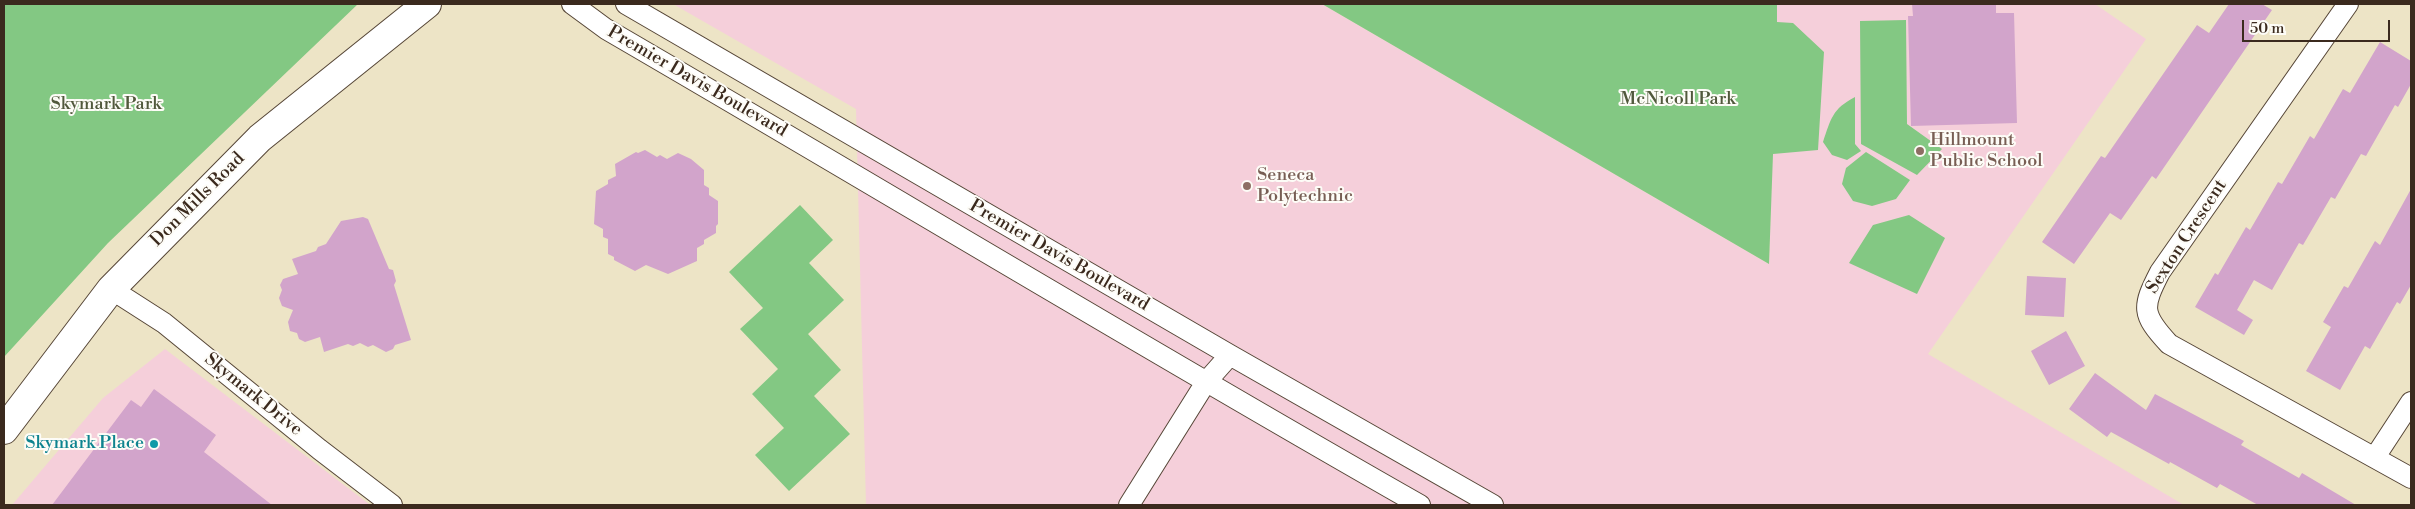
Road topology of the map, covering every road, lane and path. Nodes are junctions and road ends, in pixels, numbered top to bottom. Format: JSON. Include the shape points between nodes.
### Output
{"nodes":[{"id":1,"x":427,"y":4,"type":"edge"},
{"id":2,"x":572,"y":4,"type":"edge"},
{"id":3,"x":626,"y":4,"type":"edge"},
{"id":4,"x":2348,"y":4,"type":"edge"},
{"id":5,"x":111,"y":289,"type":"junction"},
{"id":6,"x":1230,"y":355,"type":"junction"},
{"id":7,"x":1206,"y":382,"type":"junction"},
{"id":8,"x":2411,"y":402,"type":"edge"},
{"id":9,"x":4,"y":430,"type":"edge"},
{"id":10,"x":2375,"y":457,"type":"junction"},
{"id":11,"x":2411,"y":478,"type":"edge"},
{"id":12,"x":392,"y":505,"type":"edge"},
{"id":13,"x":1129,"y":505,"type":"edge"},
{"id":14,"x":1420,"y":505,"type":"edge"},
{"id":15,"x":1493,"y":505,"type":"edge"}],
"edges":[{"from":1,"to":5,"type":"main road","name":"Don Mills Road","via":[[260,138]]},
{"from":2,"to":7,"type":"street","name":"Premier Davis Boulevard","via":[[606,29]]},
{"from":3,"to":6,"type":"street","name":"Premier Davis Boulevard"},
{"from":4,"to":10,"type":"street","name":"Sexton Crescent","via":[[2160,272],[2146,299],[2151,325],[2169,344]]},
{"from":5,"to":9,"type":"main road","name":"Don Mills Road"},
{"from":5,"to":12,"type":"street","name":"Skymark Drive","via":[[164,323]]},
{"from":6,"to":7,"type":"street"},
{"from":6,"to":15,"type":"street","name":"Premier Davis Boulevard"},
{"from":7,"to":13,"type":"street"},
{"from":7,"to":14,"type":"street","name":"Premier Davis Boulevard"},
{"from":8,"to":10,"type":"street"},
{"from":10,"to":11,"type":"street","name":"Sexton Crescent"}]}
